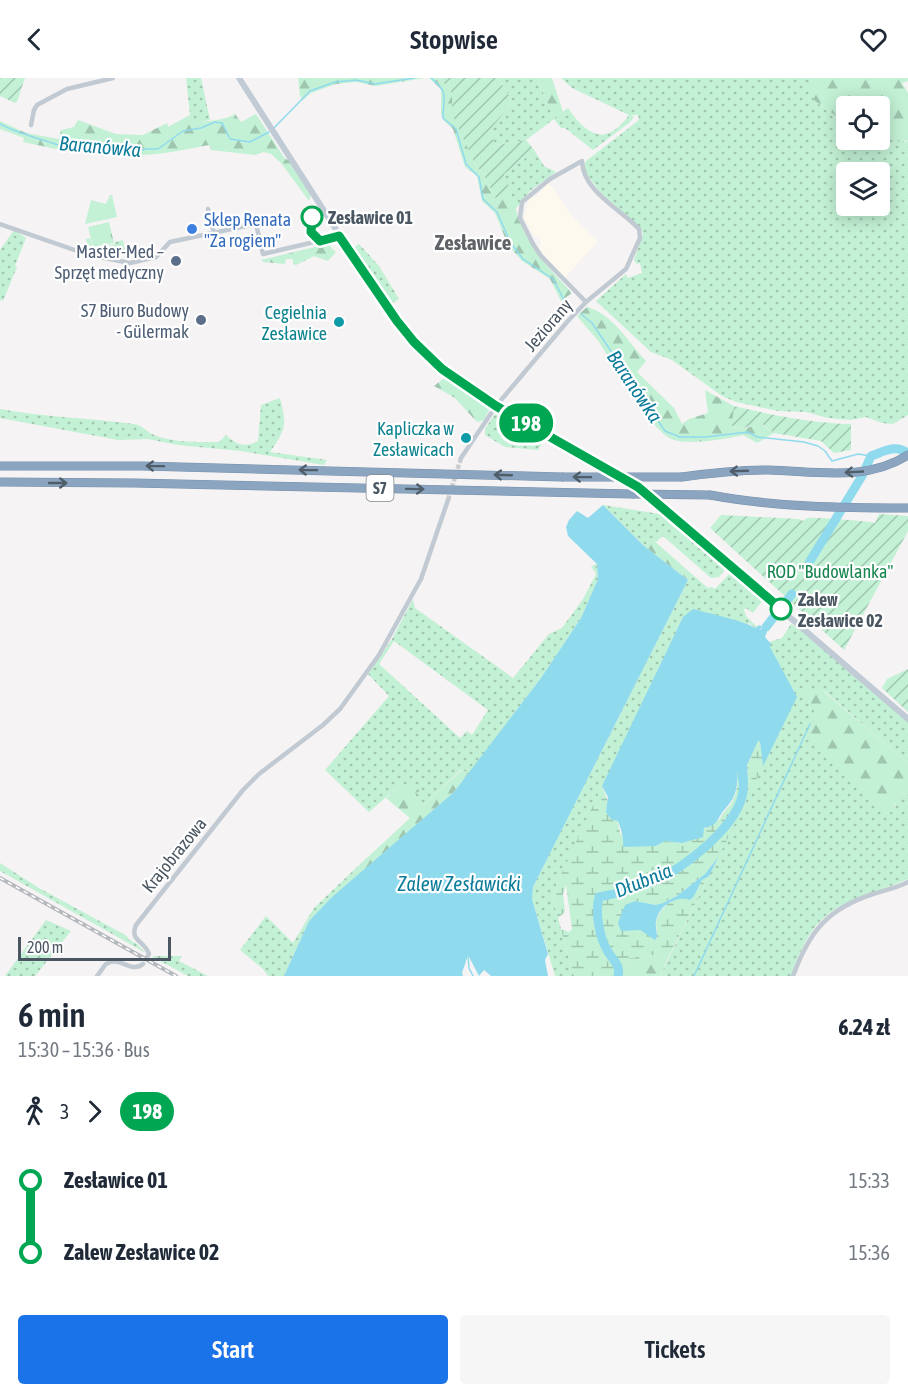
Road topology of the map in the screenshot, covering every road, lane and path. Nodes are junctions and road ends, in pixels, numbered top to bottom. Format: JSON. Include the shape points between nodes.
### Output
{"nodes":[{"id":1,"x":113,"y":78,"type":"edge"},
{"id":2,"x":239,"y":78,"type":"edge"},
{"id":3,"x":31,"y":125,"type":"dead end"},
{"id":4,"x":208,"y":209,"type":"dead end"},
{"id":5,"x":0,"y":224,"type":"edge"},
{"id":6,"x":214,"y":232,"type":"junction"},
{"id":7,"x":339,"y":236,"type":"junction"},
{"id":8,"x":586,"y":302,"type":"junction"},
{"id":9,"x":496,"y":406,"type":"junction"},
{"id":10,"x":908,"y":455,"type":"edge"},
{"id":11,"x":461,"y":458,"type":"tunnel mouth"},
{"id":12,"x":0,"y":466,"type":"edge"},
{"id":13,"x":0,"y":482,"type":"edge"},
{"id":14,"x":448,"y":500,"type":"tunnel mouth"},
{"id":15,"x":908,"y":508,"type":"edge"},
{"id":16,"x":908,"y":719,"type":"edge"},
{"id":17,"x":908,"y":882,"type":"edge"},
{"id":18,"x":147,"y":957,"type":"dead end"},
{"id":19,"x":143,"y":964,"type":"dead end"},
{"id":20,"x":97,"y":976,"type":"edge"},
{"id":21,"x":793,"y":976,"type":"edge"}],
"edges":[{"from":1,"to":3,"type":"street","via":[[67,89],[37,105]]},
{"from":2,"to":7,"type":"street"},
{"from":4,"to":6,"type":"street"},
{"from":5,"to":6,"type":"street","via":[[89,255],[134,263],[156,257],[171,242]]},
{"from":6,"to":7,"type":"street","via":[[256,224],[263,254]]},
{"from":7,"to":9,"type":"street","via":[[414,342],[454,378]]},
{"from":8,"to":8,"type":"street","name":"Jeziorany","via":[[541,256],[520,218],[522,202],[550,179],[582,161],[584,175],[639,229],[640,238],[626,269]]},
{"from":8,"to":9,"type":"street","name":"Jeziorany"},
{"from":9,"to":11,"type":"street","name":"Jeziorany"},
{"from":9,"to":16,"type":"street","via":[[638,487]]},
{"from":10,"to":12,"type":"highway","number":"S7","one_way":true,"bridge":true,"via":[[870,471],[726,472],[682,477]]},
{"from":13,"to":15,"type":"highway","number":"S7","one_way":true,"bridge":true,"via":[[710,495],[794,506]]},
{"from":14,"to":18,"type":"street","name":"Krajobrazowa","via":[[421,579],[379,655],[340,709],[243,790],[136,925],[135,938],[147,948]]},
{"from":17,"to":21,"type":"street","via":[[846,904],[831,915],[816,928]]},
{"from":19,"to":20,"type":"street","via":[[134,968],[114,961]]}]}
